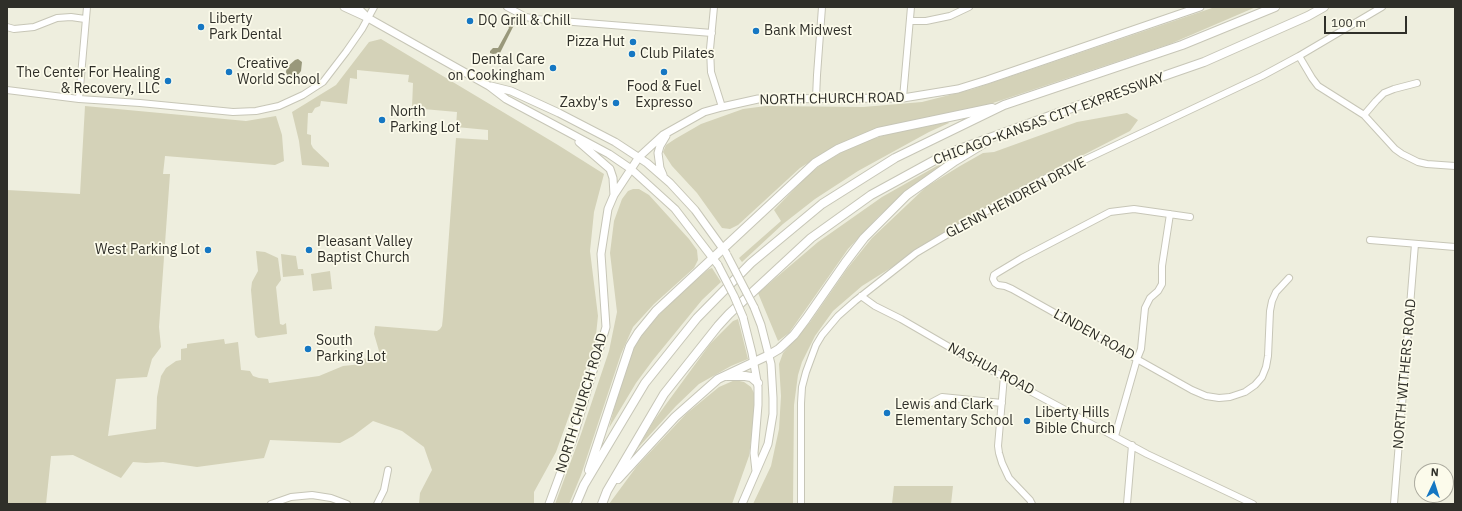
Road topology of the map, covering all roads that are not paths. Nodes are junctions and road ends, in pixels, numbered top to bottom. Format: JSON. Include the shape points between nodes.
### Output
{"nodes":[{"id":1,"x":87,"y":7,"type":"edge"},
{"id":2,"x":344,"y":7,"type":"edge"},
{"id":3,"x":357,"y":7,"type":"edge"},
{"id":4,"x":374,"y":7,"type":"edge"},
{"id":5,"x":507,"y":7,"type":"edge"},
{"id":6,"x":714,"y":7,"type":"edge"},
{"id":7,"x":822,"y":7,"type":"edge"},
{"id":8,"x":911,"y":7,"type":"edge"},
{"id":9,"x":969,"y":7,"type":"edge"},
{"id":10,"x":1200,"y":7,"type":"edge"},
{"id":11,"x":1275,"y":7,"type":"edge"},
{"id":12,"x":1324,"y":7,"type":"edge"},
{"id":13,"x":1382,"y":7,"type":"edge"},
{"id":14,"x":368,"y":18,"type":"junction"},
{"id":15,"x":85,"y":19,"type":"junction"},
{"id":16,"x":910,"y":20,"type":"junction"},
{"id":17,"x":7,"y":26,"type":"edge"},
{"id":18,"x":712,"y":32,"type":"junction"},
{"id":19,"x":1299,"y":56,"type":"junction"},
{"id":20,"x":1417,"y":83,"type":"dead end"},
{"id":21,"x":489,"y":86,"type":"junction"},
{"id":22,"x":7,"y":90,"type":"edge"},
{"id":23,"x":816,"y":98,"type":"junction"},
{"id":24,"x":903,"y":98,"type":"junction"},
{"id":25,"x":79,"y":99,"type":"junction"},
{"id":26,"x":1004,"y":105,"type":"junction"},
{"id":27,"x":722,"y":107,"type":"junction"},
{"id":28,"x":1364,"y":115,"type":"junction"},
{"id":29,"x":670,"y":131,"type":"junction"},
{"id":30,"x":1003,"y":133,"type":"junction"},
{"id":31,"x":570,"y":134,"type":"junction"},
{"id":32,"x":639,"y":157,"type":"junction"},
{"id":33,"x":1455,"y":166,"type":"edge"},
{"id":34,"x":631,"y":169,"type":"junction"},
{"id":35,"x":666,"y":180,"type":"junction"},
{"id":36,"x":614,"y":194,"type":"junction"},
{"id":37,"x":1170,"y":214,"type":"junction"},
{"id":38,"x":1190,"y":217,"type":"dead end"},
{"id":39,"x":1370,"y":240,"type":"dead end"},
{"id":40,"x":1415,"y":244,"type":"junction"},
{"id":41,"x":1455,"y":248,"type":"edge"},
{"id":42,"x":725,"y":252,"type":"junction"},
{"id":43,"x":716,"y":261,"type":"junction"},
{"id":44,"x":1288,"y":278,"type":"dead end"},
{"id":45,"x":861,"y":296,"type":"junction"},
{"id":46,"x":769,"y":355,"type":"junction"},
{"id":47,"x":1137,"y":359,"type":"junction"},
{"id":48,"x":754,"y":362,"type":"junction"},
{"id":49,"x":725,"y":376,"type":"junction"},
{"id":50,"x":1004,"y":376,"type":"junction"},
{"id":51,"x":758,"y":383,"type":"junction"},
{"id":52,"x":1002,"y":403,"type":"junction"},
{"id":53,"x":925,"y":406,"type":"dead end"},
{"id":54,"x":1115,"y":436,"type":"junction"},
{"id":55,"x":1132,"y":445,"type":"junction"},
{"id":56,"x":388,"y":470,"type":"dead end"},
{"id":57,"x":756,"y":473,"type":"junction"},
{"id":58,"x":584,"y":485,"type":"junction"},
{"id":59,"x":607,"y":491,"type":"junction"},
{"id":60,"x":1249,"y":503,"type":"edge"},
{"id":61,"x":270,"y":504,"type":"edge"},
{"id":62,"x":347,"y":504,"type":"edge"},
{"id":63,"x":377,"y":504,"type":"edge"},
{"id":64,"x":549,"y":504,"type":"edge"},
{"id":65,"x":576,"y":504,"type":"edge"},
{"id":66,"x":602,"y":504,"type":"edge"},
{"id":67,"x":742,"y":504,"type":"edge"},
{"id":68,"x":801,"y":504,"type":"edge"},
{"id":69,"x":1032,"y":504,"type":"edge"},
{"id":70,"x":1127,"y":504,"type":"edge"},
{"id":71,"x":1394,"y":504,"type":"edge"}],
"edges":[{"from":1,"to":15,"type":"street"},
{"from":2,"to":14,"type":"main road"},
{"from":3,"to":14,"type":"main road"},
{"from":4,"to":14,"type":"street"},
{"from":5,"to":18,"type":"street","via":[[536,20]]},
{"from":6,"to":18,"type":"street"},
{"from":7,"to":23,"type":"street"},
{"from":8,"to":16,"type":"street"},
{"from":9,"to":16,"type":"street","via":[[950,16],[926,21]]},
{"from":10,"to":24,"type":"main road","name":"NORTH CHURCH ROAD","via":[[958,89]]},
{"from":11,"to":26,"type":"highway","name":"CHICAGO-KANSAS CITY EXPRESSWAY","via":[[1182,45]]},
{"from":12,"to":30,"type":"highway","name":"CHICAGO-KANSAS CITY EXPRESSWAY","via":[[1204,62]]},
{"from":13,"to":19,"type":"street","name":"GLENN HENDREN DRIVE"},
{"from":14,"to":21,"type":"main road"},
{"from":14,"to":25,"type":"street","via":[[323,82],[304,95],[279,106],[233,112]]},
{"from":15,"to":17,"type":"street","via":[[57,18],[34,28],[14,29]]},
{"from":15,"to":25,"type":"street"},
{"from":16,"to":24,"type":"street"},
{"from":18,"to":27,"type":"street","via":[[711,72]]},
{"from":19,"to":28,"type":"street","via":[[1318,86]]},
{"from":19,"to":45,"type":"street","name":"GLENN HENDREN DRIVE","via":[[1007,199],[916,253]]},
{"from":20,"to":28,"type":"street","via":[[1384,94]]},
{"from":21,"to":31,"type":"main road","via":[[506,99]]},
{"from":21,"to":32,"type":"main road","via":[[511,91],[558,113]]},
{"from":22,"to":25,"type":"street"},
{"from":23,"to":24,"type":"main road","name":"NORTH CHURCH ROAD"},
{"from":23,"to":27,"type":"main road","name":"NORTH CHURCH ROAD","via":[[758,99]]},
{"from":26,"to":42,"type":"highway","via":[[878,132],[838,149],[815,163]]},
{"from":26,"to":58,"type":"highway","name":"CHICAGO-KANSAS CITY EXPRESSWAY","via":[[888,162],[822,204],[751,263],[697,318],[645,383]]},
{"from":27,"to":29,"type":"main road","name":"NORTH CHURCH ROAD","via":[[704,112]]},
{"from":28,"to":33,"type":"street","via":[[1395,149],[1410,159],[1427,164]]},
{"from":29,"to":32,"type":"main road","name":"NORTH CHURCH ROAD"},
{"from":29,"to":35,"type":"main road","via":[[658,153],[660,168]]},
{"from":30,"to":46,"type":"highway","via":[[955,161],[907,195],[864,238],[794,335]]},
{"from":30,"to":59,"type":"highway","name":"CHICAGO-KANSAS CITY EXPRESSWAY","via":[[939,157],[871,195],[811,238],[718,326],[664,394]]},
{"from":31,"to":34,"type":"main road","via":[[609,154]]},
{"from":31,"to":36,"type":"main road","via":[[610,169]]},
{"from":32,"to":34,"type":"main road","name":"NORTH CHURCH ROAD"},
{"from":32,"to":35,"type":"main road"},
{"from":34,"to":36,"type":"main road","name":"NORTH CHURCH ROAD"},
{"from":34,"to":43,"type":"main road","via":[[674,209]]},
{"from":35,"to":42,"type":"main road","via":[[695,210]]},
{"from":36,"to":64,"type":"main road","name":"NORTH CHURCH ROAD","via":[[608,209],[601,254],[606,327],[575,432]]},
{"from":37,"to":38,"type":"street"},
{"from":37,"to":47,"type":"street","via":[[1162,281],[1145,308],[1142,349]]},
{"from":37,"to":47,"type":"street","name":"LINDEN ROAD","via":[[1134,208],[1110,212],[997,272],[993,279],[994,283],[1012,289]]},
{"from":39,"to":40,"type":"street"},
{"from":40,"to":41,"type":"street"},
{"from":40,"to":71,"type":"street","name":"NORTH WITHERS ROAD"},
{"from":42,"to":43,"type":"highway"},
{"from":42,"to":46,"type":"main road","bridge":true,"via":[[754,307]]},
{"from":43,"to":48,"type":"main road","bridge":true,"via":[[743,317]]},
{"from":43,"to":58,"type":"highway","via":[[656,311],[630,346]]},
{"from":44,"to":47,"type":"street","name":"LINDEN ROAD","via":[[1272,301],[1266,367],[1262,377],[1246,392],[1230,398],[1206,396]]},
{"from":45,"to":50,"type":"street","name":"NASHUA ROAD"},
{"from":45,"to":68,"type":"street","name":"GLENN HENDREN DRIVE","via":[[838,316],[822,335],[806,372],[801,403]]},
{"from":46,"to":48,"type":"highway"},
{"from":46,"to":57,"type":"main road","via":[[772,372],[772,414],[768,444]]},
{"from":47,"to":54,"type":"street"},
{"from":48,"to":49,"type":"highway"},
{"from":48,"to":51,"type":"main road"},
{"from":49,"to":51,"type":"highway","via":[[751,377]]},
{"from":49,"to":59,"type":"highway","via":[[718,379],[675,417]]},
{"from":50,"to":52,"type":"street"},
{"from":50,"to":54,"type":"street","name":"NASHUA ROAD"},
{"from":51,"to":57,"type":"main road","via":[[754,453]]},
{"from":52,"to":53,"type":"street","via":[[942,397]]},
{"from":52,"to":69,"type":"street","via":[[998,446],[1000,460],[1009,478]]},
{"from":54,"to":55,"type":"street","name":"NASHUA ROAD"},
{"from":55,"to":60,"type":"street","name":"NASHUA ROAD"},
{"from":55,"to":70,"type":"street"},
{"from":56,"to":63,"type":"street","via":[[384,490]]},
{"from":57,"to":67,"type":"main road"},
{"from":58,"to":65,"type":"highway","name":"CHICAGO-KANSAS CITY EXPRESSWAY"},
{"from":59,"to":66,"type":"highway","name":"CHICAGO-KANSAS CITY EXPRESSWAY"},
{"from":61,"to":62,"type":"street","via":[[291,497],[312,495]]}]}
